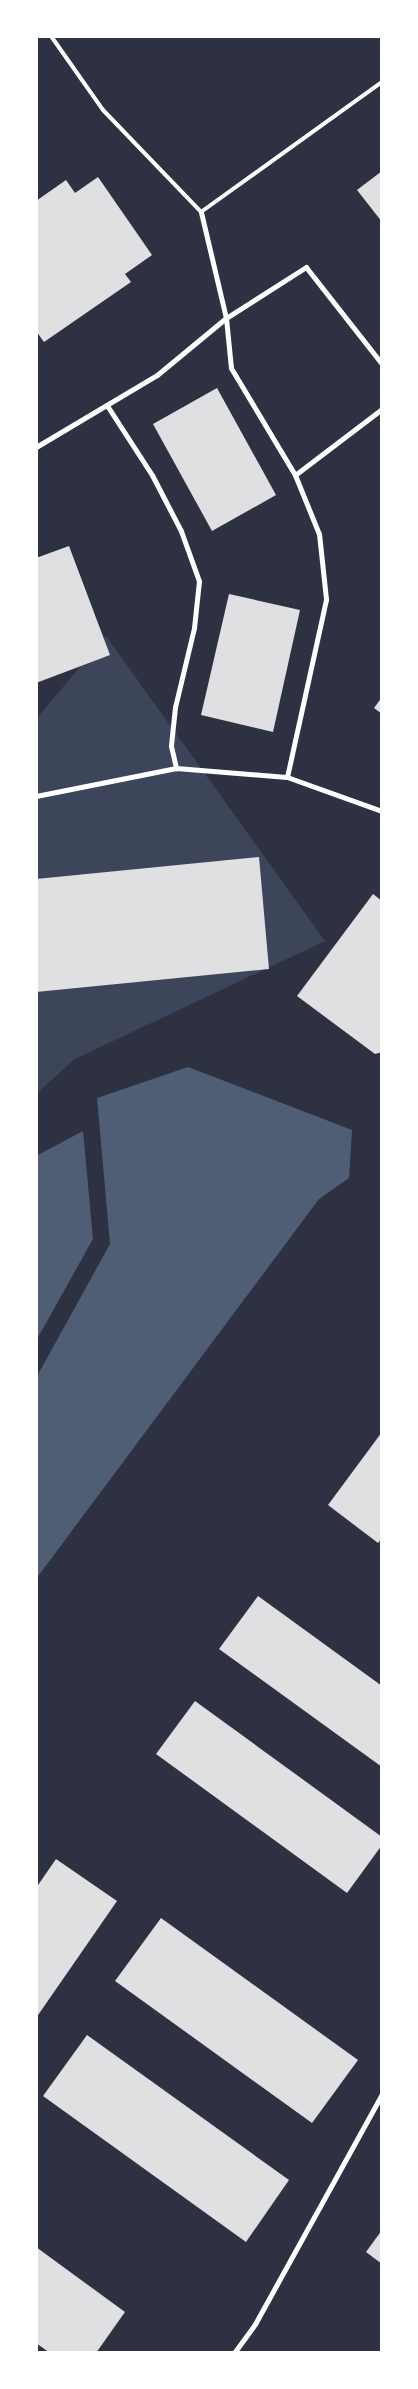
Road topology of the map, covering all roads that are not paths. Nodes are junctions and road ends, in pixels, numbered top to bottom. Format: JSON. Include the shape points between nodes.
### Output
{"nodes":[{"id":1,"x":51,"y":36,"type":"edge"},
{"id":2,"x":382,"y":82,"type":"edge"},
{"id":3,"x":201,"y":212,"type":"junction"},
{"id":4,"x":226,"y":318,"type":"junction"},
{"id":5,"x":382,"y":364,"type":"edge"},
{"id":6,"x":108,"y":407,"type":"junction"},
{"id":7,"x":382,"y":409,"type":"edge"},
{"id":8,"x":36,"y":447,"type":"edge"},
{"id":9,"x":295,"y":475,"type":"junction"},
{"id":10,"x":176,"y":768,"type":"junction"},
{"id":11,"x":287,"y":777,"type":"junction"},
{"id":12,"x":36,"y":796,"type":"edge"},
{"id":13,"x":382,"y":811,"type":"edge"},
{"id":14,"x":382,"y":2094,"type":"edge"},
{"id":15,"x":234,"y":2353,"type":"edge"}],
"edges":[{"from":1,"to":3,"type":"lane","via":[[102,110]]},
{"from":2,"to":3,"type":"lane"},
{"from":3,"to":4,"type":"street"},
{"from":4,"to":5,"type":"street","via":[[306,267]]},
{"from":4,"to":6,"type":"street","via":[[157,375]]},
{"from":4,"to":9,"type":"street","via":[[231,368]]},
{"from":6,"to":8,"type":"street"},
{"from":6,"to":10,"type":"street","via":[[152,475],[181,531],[199,581],[194,628],[175,706],[171,746]]},
{"from":7,"to":9,"type":"street"},
{"from":9,"to":11,"type":"street","via":[[318,534],[326,599]]},
{"from":10,"to":11,"type":"street"},
{"from":10,"to":12,"type":"street"},
{"from":11,"to":13,"type":"street"},
{"from":14,"to":15,"type":"street","via":[[255,2324]]}]}
